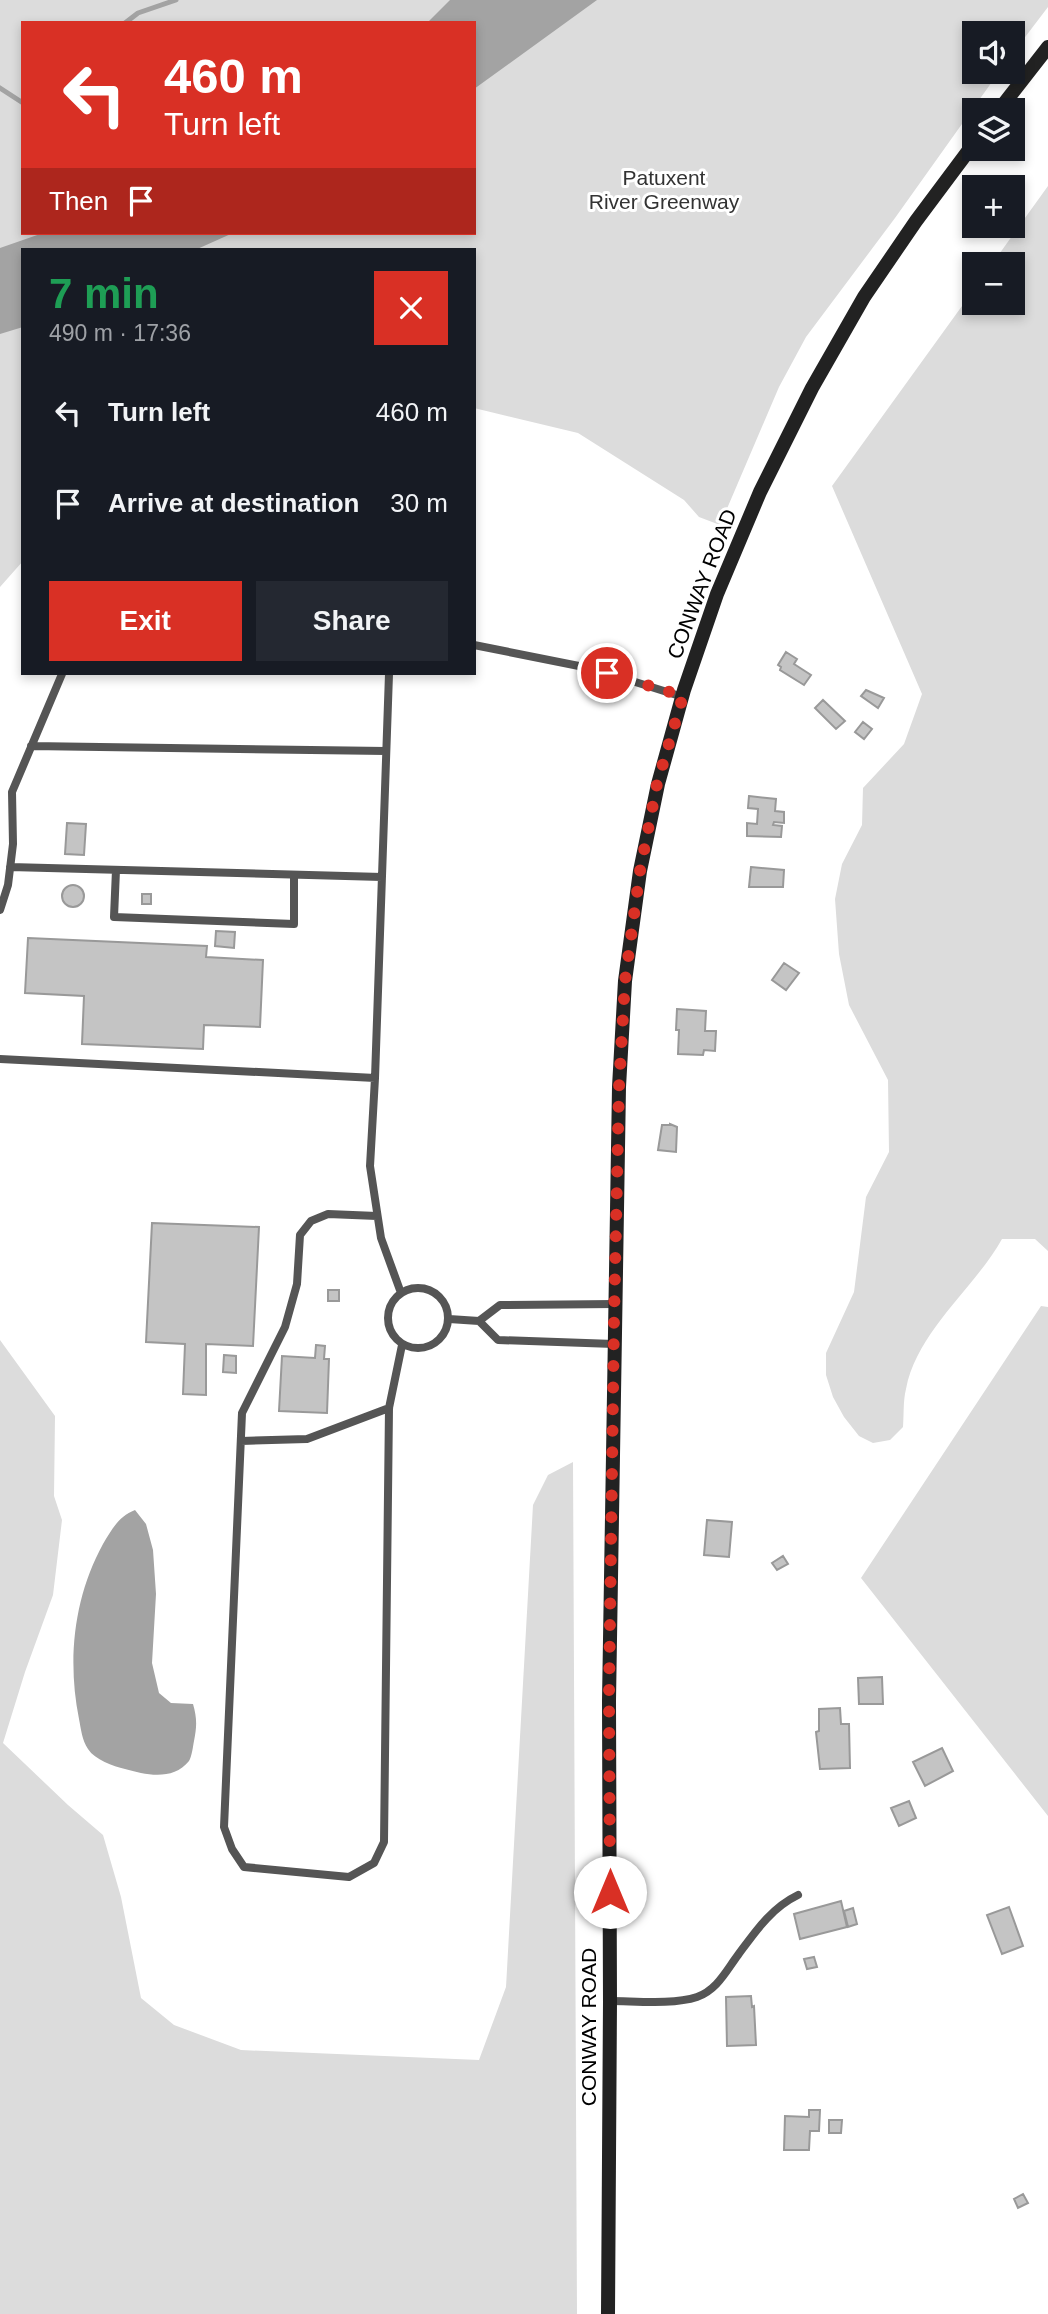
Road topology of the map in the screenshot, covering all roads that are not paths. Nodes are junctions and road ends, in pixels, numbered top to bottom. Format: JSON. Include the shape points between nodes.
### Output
{"nodes":[{"id":1,"x":1048,"y":47,"type":"edge"},
{"id":2,"x":1008,"y":98,"type":"edge"},
{"id":3,"x":962,"y":159,"type":"edge"},
{"id":4,"x":476,"y":645,"type":"edge"},
{"id":5,"x":62,"y":675,"type":"edge"},
{"id":6,"x":388,"y":675,"type":"edge"},
{"id":7,"x":683,"y":696,"type":"junction"},
{"id":8,"x":32,"y":746,"type":"junction"},
{"id":9,"x":386,"y":751,"type":"junction"},
{"id":10,"x":10,"y":867,"type":"junction"},
{"id":11,"x":116,"y":870,"type":"junction"},
{"id":12,"x":295,"y":875,"type":"junction"},
{"id":13,"x":382,"y":877,"type":"junction"},
{"id":14,"x":0,"y":910,"type":"edge"},
{"id":15,"x":0,"y":1059,"type":"edge"},
{"id":16,"x":375,"y":1078,"type":"junction"},
{"id":17,"x":377,"y":1216,"type":"junction"},
{"id":18,"x":401,"y":1293,"type":"junction"},
{"id":19,"x":615,"y":1304,"type":"junction"},
{"id":20,"x":449,"y":1320,"type":"junction"},
{"id":21,"x":479,"y":1321,"type":"junction"},
{"id":22,"x":614,"y":1344,"type":"junction"},
{"id":23,"x":402,"y":1345,"type":"junction"},
{"id":24,"x":389,"y":1408,"type":"junction"},
{"id":25,"x":241,"y":1441,"type":"junction"},
{"id":26,"x":798,"y":1895,"type":"dead end"},
{"id":27,"x":610,"y":2001,"type":"junction"},
{"id":28,"x":608,"y":2314,"type":"edge"}],
"edges":[{"from":1,"to":2,"type":"street"},
{"from":3,"to":7,"type":"street","name":"CONWAY ROAD","via":[[864,297],[812,388],[760,492],[717,594]]},
{"from":4,"to":7,"type":"lane","via":[[594,669]]},
{"from":5,"to":8,"type":"lane"},
{"from":6,"to":9,"type":"lane"},
{"from":7,"to":19,"type":"street","name":"CONWAY ROAD","via":[[657,784],[625,981]]},
{"from":8,"to":9,"type":"lane"},
{"from":8,"to":10,"type":"lane","via":[[12,792]]},
{"from":9,"to":13,"type":"lane"},
{"from":10,"to":11,"type":"lane"},
{"from":10,"to":14,"type":"lane"},
{"from":11,"to":12,"type":"lane"},
{"from":11,"to":12,"type":"lane","via":[[114,917],[294,924]]},
{"from":12,"to":13,"type":"lane"},
{"from":13,"to":16,"type":"lane"},
{"from":15,"to":16,"type":"lane"},
{"from":16,"to":17,"type":"lane","via":[[370,1166]]},
{"from":17,"to":18,"type":"lane"},
{"from":17,"to":25,"type":"lane","via":[[328,1214],[311,1220],[300,1235],[297,1284],[285,1327],[242,1413]]},
{"from":18,"to":20,"type":"lane","via":[[419,1287],[429,1290],[444,1301]]},
{"from":18,"to":23,"type":"lane","via":[[388,1317],[389,1328]]},
{"from":19,"to":21,"type":"lane","via":[[500,1304]]},
{"from":19,"to":22,"type":"street","name":"CONWAY ROAD"},
{"from":20,"to":21,"type":"lane"},
{"from":20,"to":23,"type":"lane","via":[[447,1330],[433,1346]]},
{"from":21,"to":22,"type":"lane","via":[[498,1340]]},
{"from":22,"to":27,"type":"street","name":"CONWAY ROAD"},
{"from":23,"to":24,"type":"lane"},
{"from":24,"to":25,"type":"lane","via":[[307,1439]]},
{"from":24,"to":25,"type":"lane","via":[[384,1842],[374,1863],[349,1877],[244,1867],[223,1827]]},
{"from":26,"to":27,"type":"lane","via":[[767,1917],[709,1990],[679,1999]]},
{"from":27,"to":28,"type":"street","name":"CONWAY ROAD"}]}
